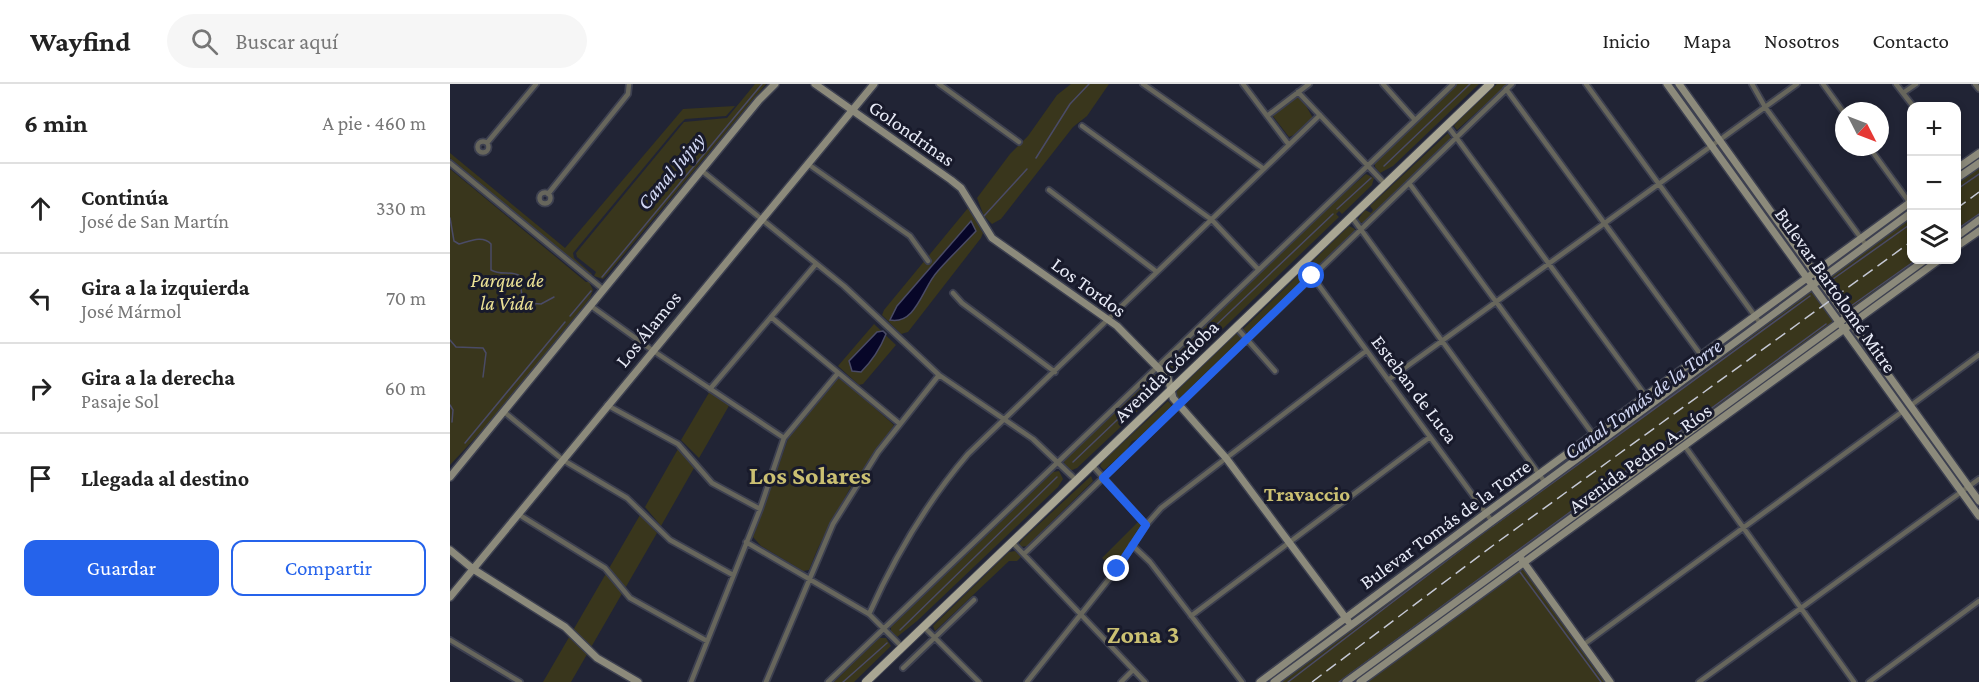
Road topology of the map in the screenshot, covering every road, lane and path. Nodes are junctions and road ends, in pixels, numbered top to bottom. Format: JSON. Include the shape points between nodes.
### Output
{"nodes":[{"id":1,"x":536,"y":84,"type":"edge"},
{"id":2,"x":629,"y":84,"type":"edge"},
{"id":3,"x":768,"y":84,"type":"edge"},
{"id":4,"x":775,"y":84,"type":"edge"},
{"id":5,"x":815,"y":84,"type":"edge"},
{"id":6,"x":874,"y":84,"type":"edge"},
{"id":7,"x":939,"y":84,"type":"edge"},
{"id":8,"x":1143,"y":84,"type":"edge"},
{"id":9,"x":1243,"y":84,"type":"edge"},
{"id":10,"x":1309,"y":84,"type":"edge"},
{"id":11,"x":1383,"y":84,"type":"edge"},
{"id":12,"x":1453,"y":84,"type":"edge"},
{"id":13,"x":1490,"y":84,"type":"edge"},
{"id":14,"x":1512,"y":84,"type":"edge"},
{"id":15,"x":1586,"y":84,"type":"edge"},
{"id":16,"x":1667,"y":84,"type":"edge"},
{"id":17,"x":1679,"y":84,"type":"edge"},
{"id":18,"x":1752,"y":84,"type":"edge"},
{"id":19,"x":1797,"y":84,"type":"edge"},
{"id":20,"x":1823,"y":84,"type":"edge"},
{"id":21,"x":1896,"y":84,"type":"edge"},
{"id":22,"x":1916,"y":84,"type":"edge"},
{"id":23,"x":1975,"y":84,"type":"edge"},
{"id":24,"x":1506,"y":89,"type":"junction"},
{"id":25,"x":1979,"y":89,"type":"edge"},
{"id":26,"x":1298,"y":92,"type":"junction"},
{"id":27,"x":1903,"y":93,"type":"junction"},
{"id":28,"x":763,"y":95,"type":"junction"},
{"id":29,"x":1836,"y":102,"type":"edge"},
{"id":30,"x":1910,"y":102,"type":"edge"},
{"id":31,"x":1765,"y":107,"type":"junction"},
{"id":32,"x":850,"y":110,"type":"junction"},
{"id":33,"x":1320,"y":115,"type":"junction"},
{"id":34,"x":1267,"y":116,"type":"junction"},
{"id":35,"x":1415,"y":120,"type":"junction"},
{"id":36,"x":1447,"y":125,"type":"junction"},
{"id":37,"x":1082,"y":126,"type":"dead end"},
{"id":38,"x":1456,"y":138,"type":"junction"},
{"id":39,"x":1720,"y":140,"type":"junction"},
{"id":40,"x":1019,"y":142,"type":"dead end"},
{"id":41,"x":487,"y":143,"type":"dead end"},
{"id":42,"x":1289,"y":145,"type":"junction"},
{"id":43,"x":1712,"y":146,"type":"junction"},
{"id":44,"x":1979,"y":153,"type":"edge"},
{"id":45,"x":1876,"y":156,"type":"edge"},
{"id":46,"x":450,"y":163,"type":"edge"},
{"id":47,"x":806,"y":163,"type":"junction"},
{"id":48,"x":1979,"y":163,"type":"edge"},
{"id":49,"x":1367,"y":165,"type":"junction"},
{"id":50,"x":1961,"y":168,"type":"edge"},
{"id":51,"x":1264,"y":169,"type":"junction"},
{"id":52,"x":1961,"y":170,"type":"edge"},
{"id":53,"x":701,"y":171,"type":"junction"},
{"id":54,"x":1409,"y":183,"type":"junction"},
{"id":55,"x":1385,"y":184,"type":"junction"},
{"id":56,"x":1659,"y":184,"type":"junction"},
{"id":57,"x":1049,"y":190,"type":"dead end"},
{"id":58,"x":548,"y":194,"type":"dead end"},
{"id":59,"x":1907,"y":198,"type":"edge"},
{"id":60,"x":1907,"y":206,"type":"edge"},
{"id":61,"x":1907,"y":215,"type":"edge"},
{"id":62,"x":1351,"y":216,"type":"junction"},
{"id":63,"x":760,"y":219,"type":"junction"},
{"id":64,"x":980,"y":220,"type":"joint"},
{"id":65,"x":1212,"y":220,"type":"junction"},
{"id":66,"x":1979,"y":220,"type":"edge"},
{"id":67,"x":1604,"y":224,"type":"junction"},
{"id":68,"x":1361,"y":230,"type":"junction"},
{"id":69,"x":1979,"y":231,"type":"edge"},
{"id":70,"x":1961,"y":233,"type":"edge"},
{"id":71,"x":1864,"y":242,"type":"junction"},
{"id":72,"x":1961,"y":244,"type":"edge"},
{"id":73,"x":928,"y":261,"type":"dead end"},
{"id":74,"x":816,"y":264,"type":"junction"},
{"id":75,"x":1549,"y":264,"type":"junction"},
{"id":76,"x":1920,"y":264,"type":"edge"},
{"id":77,"x":1933,"y":264,"type":"edge"},
{"id":78,"x":1258,"y":269,"type":"junction"},
{"id":79,"x":1157,"y":272,"type":"junction"},
{"id":80,"x":1312,"y":276,"type":"junction"},
{"id":81,"x":1808,"y":278,"type":"junction"},
{"id":82,"x":1816,"y":279,"type":"junction"},
{"id":83,"x":604,"y":290,"type":"junction"},
{"id":84,"x":953,"y":293,"type":"dead end"},
{"id":85,"x":1496,"y":302,"type":"junction"},
{"id":86,"x":591,"y":306,"type":"junction"},
{"id":87,"x":771,"y":317,"type":"junction"},
{"id":88,"x":1108,"y":320,"type":"junction"},
{"id":89,"x":1758,"y":320,"type":"junction"},
{"id":90,"x":1848,"y":321,"type":"junction"},
{"id":91,"x":1839,"y":322,"type":"junction"},
{"id":92,"x":1236,"y":327,"type":"junction"},
{"id":93,"x":1843,"y":330,"type":"junction"},
{"id":94,"x":1247,"y":339,"type":"junction"},
{"id":95,"x":1442,"y":341,"type":"junction"},
{"id":96,"x":652,"y":350,"type":"junction"},
{"id":97,"x":1366,"y":351,"type":"junction"},
{"id":98,"x":1979,"y":356,"type":"edge"},
{"id":99,"x":1704,"y":359,"type":"junction"},
{"id":100,"x":1157,"y":367,"type":"junction"},
{"id":101,"x":1275,"y":371,"type":"dead end"},
{"id":102,"x":1055,"y":372,"type":"junction"},
{"id":103,"x":838,"y":373,"type":"junction"},
{"id":104,"x":939,"y":375,"type":"junction"},
{"id":105,"x":1388,"y":380,"type":"junction"},
{"id":106,"x":710,"y":388,"type":"junction"},
{"id":107,"x":1171,"y":389,"type":"junction"},
{"id":108,"x":1649,"y":399,"type":"junction"},
{"id":109,"x":608,"y":405,"type":"junction"},
{"id":110,"x":1179,"y":405,"type":"junction"},
{"id":111,"x":1910,"y":406,"type":"junction"},
{"id":112,"x":503,"y":411,"type":"junction"},
{"id":113,"x":1903,"y":411,"type":"junction"},
{"id":114,"x":1005,"y":418,"type":"junction"},
{"id":115,"x":900,"y":424,"type":"junction"},
{"id":116,"x":1430,"y":437,"type":"junction"},
{"id":117,"x":784,"y":438,"type":"junction"},
{"id":118,"x":1596,"y":438,"type":"junction"},
{"id":119,"x":1680,"y":439,"type":"junction"},
{"id":120,"x":1684,"y":446,"type":"junction"},
{"id":121,"x":1226,"y":458,"type":"junction"},
{"id":122,"x":462,"y":460,"type":"junction"},
{"id":123,"x":562,"y":460,"type":"junction"},
{"id":124,"x":1057,"y":462,"type":"junction"},
{"id":125,"x":1092,"y":465,"type":"junction"},
{"id":126,"x":450,"y":469,"type":"edge"},
{"id":127,"x":450,"y":477,"type":"edge"},
{"id":128,"x":1103,"y":478,"type":"junction"},
{"id":129,"x":1541,"y":478,"type":"junction"},
{"id":130,"x":1979,"y":479,"type":"edge"},
{"id":131,"x":1076,"y":480,"type":"junction"},
{"id":132,"x":1968,"y":486,"type":"junction"},
{"id":133,"x":1961,"y":492,"type":"junction"},
{"id":134,"x":1979,"y":501,"type":"edge"},
{"id":135,"x":760,"y":509,"type":"junction"},
{"id":136,"x":1486,"y":513,"type":"junction"},
{"id":137,"x":518,"y":514,"type":"junction"},
{"id":138,"x":1979,"y":516,"type":"edge"},
{"id":139,"x":1491,"y":520,"type":"junction"},
{"id":140,"x":1146,"y":525,"type":"junction"},
{"id":141,"x":1743,"y":528,"type":"junction"},
{"id":142,"x":746,"y":542,"type":"junction"},
{"id":143,"x":1012,"y":542,"type":"junction"},
{"id":144,"x":1289,"y":542,"type":"junction"},
{"id":145,"x":1132,"y":545,"type":"junction"},
{"id":146,"x":450,"y":550,"type":"edge"},
{"id":147,"x":1024,"y":554,"type":"junction"},
{"id":148,"x":1521,"y":559,"type":"junction"},
{"id":149,"x":473,"y":569,"type":"junction"},
{"id":150,"x":733,"y":575,"type":"junction"},
{"id":151,"x":808,"y":578,"type":"junction"},
{"id":152,"x":450,"y":597,"type":"edge"},
{"id":153,"x":974,"y":600,"type":"dead end"},
{"id":154,"x":1979,"y":602,"type":"edge"},
{"id":155,"x":1801,"y":608,"type":"junction"},
{"id":156,"x":869,"y":614,"type":"junction"},
{"id":157,"x":1081,"y":615,"type":"junction"},
{"id":158,"x":1191,"y":616,"type":"junction"},
{"id":159,"x":1348,"y":621,"type":"junction"},
{"id":160,"x":924,"y":627,"type":"junction"},
{"id":161,"x":884,"y":629,"type":"junction"},
{"id":162,"x":935,"y":637,"type":"junction"},
{"id":163,"x":450,"y":640,"type":"edge"},
{"id":164,"x":707,"y":641,"type":"junction"},
{"id":165,"x":1583,"y":645,"type":"junction"},
{"id":166,"x":902,"y":647,"type":"junction"},
{"id":167,"x":903,"y":668,"type":"dead end"},
{"id":168,"x":1133,"y":670,"type":"junction"},
{"id":169,"x":520,"y":682,"type":"edge"},
{"id":170,"x":638,"y":682,"type":"edge"},
{"id":171,"x":691,"y":682,"type":"edge"},
{"id":172,"x":766,"y":682,"type":"edge"},
{"id":173,"x":828,"y":682,"type":"edge"},
{"id":174,"x":866,"y":682,"type":"edge"},
{"id":175,"x":979,"y":682,"type":"edge"},
{"id":176,"x":1027,"y":682,"type":"edge"},
{"id":177,"x":1121,"y":682,"type":"edge"},
{"id":178,"x":1145,"y":682,"type":"edge"},
{"id":179,"x":1242,"y":682,"type":"edge"},
{"id":180,"x":1260,"y":682,"type":"edge"},
{"id":181,"x":1274,"y":682,"type":"edge"},
{"id":182,"x":1346,"y":682,"type":"edge"},
{"id":183,"x":1360,"y":682,"type":"edge"},
{"id":184,"x":1610,"y":682,"type":"edge"},
{"id":185,"x":1700,"y":682,"type":"edge"},
{"id":186,"x":1854,"y":682,"type":"edge"},
{"id":187,"x":1869,"y":682,"type":"edge"}],
"edges":[{"from":1,"to":41,"type":"street"},
{"from":2,"to":58,"type":"street","via":[[628,94]]},
{"from":3,"to":28,"type":"street"},
{"from":4,"to":28,"type":"street"},
{"from":5,"to":32,"type":"street","name":"Golondrinas"},
{"from":6,"to":32,"type":"street","name":"Los Álamos"},
{"from":7,"to":40,"type":"street"},
{"from":8,"to":51,"type":"street"},
{"from":9,"to":34,"type":"street"},
{"from":10,"to":26,"type":"street"},
{"from":11,"to":35,"type":"street"},
{"from":12,"to":35,"type":"street"},
{"from":13,"to":36,"type":"main road","name":"Avenida Córdoba"},
{"from":14,"to":24,"type":"street"},
{"from":15,"to":56,"type":"street"},
{"from":16,"to":43,"type":"street","name":"Bulevar Bartolomé Mitre"},
{"from":17,"to":39,"type":"street","name":"Bulevar Bartolomé Mitre"},
{"from":18,"to":31,"type":"street"},
{"from":19,"to":31,"type":"street"},
{"from":20,"to":29,"type":"street"},
{"from":21,"to":27,"type":"street"},
{"from":22,"to":27,"type":"street"},
{"from":23,"to":25,"type":"street"},
{"from":24,"to":38,"type":"street"},
{"from":24,"to":67,"type":"street"},
{"from":26,"to":33,"type":"street"},
{"from":26,"to":34,"type":"street"},
{"from":27,"to":30,"type":"street"},
{"from":28,"to":53,"type":"street"},
{"from":31,"to":39,"type":"street"},
{"from":31,"to":71,"type":"street"},
{"from":32,"to":47,"type":"street","name":"Los Álamos"},
{"from":32,"to":64,"type":"street","name":"Golondrinas","via":[[951,180]]},
{"from":33,"to":42,"type":"street"},
{"from":33,"to":49,"type":"street"},
{"from":34,"to":42,"type":"street"},
{"from":35,"to":49,"type":"street"},
{"from":36,"to":38,"type":"street"},
{"from":36,"to":55,"type":"main road","name":"Avenida Córdoba"},
{"from":37,"to":65,"type":"street"},
{"from":38,"to":54,"type":"street"},
{"from":38,"to":75,"type":"street"},
{"from":39,"to":43,"type":"street"},
{"from":39,"to":82,"type":"street","name":"Bulevar Bartolomé Mitre"},
{"from":42,"to":51,"type":"street"},
{"from":43,"to":56,"type":"street"},
{"from":43,"to":81,"type":"street","name":"Bulevar Bartolomé Mitre"},
{"from":44,"to":50,"type":"street"},
{"from":45,"to":59,"type":"street"},
{"from":46,"to":83,"type":"street"},
{"from":47,"to":63,"type":"street","name":"Los Álamos"},
{"from":47,"to":73,"type":"street","via":[[910,236]]},
{"from":48,"to":52,"type":"street"},
{"from":49,"to":55,"type":"street"},
{"from":49,"to":78,"type":"street"},
{"from":51,"to":65,"type":"street"},
{"from":53,"to":63,"type":"street"},
{"from":53,"to":83,"type":"street"},
{"from":54,"to":68,"type":"street"},
{"from":54,"to":85,"type":"street"},
{"from":55,"to":62,"type":"main road","name":"Avenida Córdoba"},
{"from":56,"to":67,"type":"street"},
{"from":56,"to":89,"type":"street"},
{"from":57,"to":79,"type":"street"},
{"from":60,"to":71,"type":"street","name":"Bulevar Tomás de la Torre"},
{"from":61,"to":71,"type":"street","name":"Bulevar Tomás de la Torre"},
{"from":62,"to":68,"type":"street"},
{"from":62,"to":92,"type":"main road","name":"Avenida Córdoba"},
{"from":63,"to":74,"type":"street"},
{"from":63,"to":96,"type":"street","name":"Los Álamos"},
{"from":64,"to":88,"type":"street","name":"Los Tordos","via":[[992,238]]},
{"from":65,"to":78,"type":"street"},
{"from":65,"to":79,"type":"street"},
{"from":66,"to":70,"type":"street"},
{"from":67,"to":75,"type":"street"},
{"from":67,"to":99,"type":"street"},
{"from":68,"to":80,"type":"street"},
{"from":68,"to":95,"type":"street"},
{"from":69,"to":72,"type":"street"},
{"from":71,"to":82,"type":"street","name":"Bulevar Tomás de la Torre"},
{"from":74,"to":87,"type":"street"},
{"from":74,"to":104,"type":"street"},
{"from":75,"to":85,"type":"street"},
{"from":75,"to":108,"type":"street"},
{"from":76,"to":90,"type":"street","name":"Avenida Pedro A. Ríos"},
{"from":77,"to":90,"type":"street","name":"Avenida Pedro A. Ríos"},
{"from":78,"to":100,"type":"street"},
{"from":79,"to":88,"type":"street"},
{"from":80,"to":94,"type":"street"},
{"from":80,"to":97,"type":"street","name":"Esteban de Luca"},
{"from":81,"to":82,"type":"street","name":"Bulevar Tomás de la Torre"},
{"from":81,"to":89,"type":"street","name":"Bulevar Tomás de la Torre"},
{"from":82,"to":89,"type":"street","name":"Bulevar Tomás de la Torre"},
{"from":82,"to":90,"type":"street","name":"Bulevar Bartolomé Mitre"},
{"from":82,"to":91,"type":"street","name":"Bulevar Bartolomé Mitre"},
{"from":83,"to":86,"type":"street"},
{"from":84,"to":102,"type":"street"},
{"from":85,"to":95,"type":"street"},
{"from":85,"to":118,"type":"street"},
{"from":86,"to":96,"type":"street"},
{"from":86,"to":112,"type":"street"},
{"from":87,"to":103,"type":"street"},
{"from":87,"to":106,"type":"street"},
{"from":88,"to":100,"type":"street","name":"Los Tordos"},
{"from":88,"to":102,"type":"street"},
{"from":89,"to":99,"type":"street","name":"Bulevar Tomás de la Torre"},
{"from":90,"to":91,"type":"street","name":"Avenida Pedro A. Ríos"},
{"from":90,"to":93,"type":"street","name":"Avenida Pedro A. Ríos"},
{"from":90,"to":111,"type":"street","name":"Bulevar Bartolomé Mitre"},
{"from":91,"to":93,"type":"street","name":"Bulevar Bartolomé Mitre"},
{"from":91,"to":119,"type":"street","name":"Avenida Pedro A. Ríos"},
{"from":92,"to":94,"type":"street"},
{"from":92,"to":107,"type":"main road","name":"Avenida Córdoba"},
{"from":93,"to":113,"type":"street","name":"Bulevar Bartolomé Mitre"},
{"from":93,"to":120,"type":"street","name":"Avenida Pedro A. Ríos"},
{"from":94,"to":101,"type":"street"},
{"from":94,"to":110,"type":"street"},
{"from":95,"to":105,"type":"street"},
{"from":95,"to":129,"type":"street"},
{"from":96,"to":106,"type":"street"},
{"from":96,"to":109,"type":"street","name":"Los Álamos"},
{"from":97,"to":105,"type":"street","name":"Esteban de Luca"},
{"from":97,"to":121,"type":"street"},
{"from":98,"to":111,"type":"street"},
{"from":99,"to":108,"type":"street","name":"Bulevar Tomás de la Torre"},
{"from":100,"to":107,"type":"street","name":"Los Tordos","via":[[1168,378]]},
{"from":100,"to":124,"type":"street"},
{"from":102,"to":114,"type":"street"},
{"from":103,"to":115,"type":"street"},
{"from":103,"to":117,"type":"street"},
{"from":104,"to":114,"type":"street"},
{"from":104,"to":115,"type":"street"},
{"from":105,"to":116,"type":"street","name":"Esteban de Luca"},
{"from":106,"to":117,"type":"street"},
{"from":107,"to":110,"type":"street","name":"Los Tordos"},
{"from":107,"to":125,"type":"main road","name":"Avenida Córdoba"},
{"from":108,"to":118,"type":"street","name":"Bulevar Tomás de la Torre"},
{"from":109,"to":123,"type":"street","name":"Los Álamos"},
{"from":109,"to":135,"type":"street","via":[[678,444],[712,483]]},
{"from":110,"to":121,"type":"street","name":"Los Tordos"},
{"from":110,"to":128,"type":"street"},
{"from":111,"to":113,"type":"street"},
{"from":111,"to":132,"type":"street","name":"Bulevar Bartolomé Mitre"},
{"from":112,"to":122,"type":"street"},
{"from":112,"to":123,"type":"street"},
{"from":113,"to":133,"type":"street","name":"Bulevar Bartolomé Mitre"},
{"from":113,"to":141,"type":"street"},
{"from":114,"to":124,"type":"street"},
{"from":114,"to":156,"type":"street","via":[[968,454],[928,504],[892,563]]},
{"from":115,"to":151,"type":"street","via":[[848,499]]},
{"from":116,"to":136,"type":"street","name":"Esteban de Luca"},
{"from":116,"to":144,"type":"street"},
{"from":117,"to":135,"type":"street"},
{"from":118,"to":129,"type":"street","name":"Bulevar Tomás de la Torre"},
{"from":119,"to":120,"type":"street"},
{"from":119,"to":148,"type":"street","name":"Avenida Pedro A. Ríos"},
{"from":120,"to":141,"type":"street"},
{"from":120,"to":148,"type":"street","name":"Avenida Pedro A. Ríos"},
{"from":121,"to":140,"type":"street","via":[[1161,508]]},
{"from":121,"to":144,"type":"street","name":"Los Tordos"},
{"from":122,"to":126,"type":"street"},
{"from":122,"to":127,"type":"street"},
{"from":123,"to":137,"type":"street","name":"Los Álamos"},
{"from":123,"to":150,"type":"street","via":[[627,498],[670,540]]},
{"from":124,"to":131,"type":"street"},
{"from":124,"to":161,"type":"street"},
{"from":125,"to":128,"type":"street"},
{"from":125,"to":131,"type":"main road","name":"Avenida Córdoba"},
{"from":128,"to":140,"type":"street"},
{"from":128,"to":147,"type":"street"},
{"from":129,"to":136,"type":"street","name":"Bulevar Tomás de la Torre"},
{"from":129,"to":139,"type":"street","name":"Bulevar Tomás de la Torre"},
{"from":130,"to":132,"type":"street"},
{"from":131,"to":143,"type":"main road","name":"Avenida Córdoba"},
{"from":132,"to":133,"type":"street"},
{"from":132,"to":134,"type":"street","name":"Bulevar Bartolomé Mitre"},
{"from":133,"to":138,"type":"street","name":"Bulevar Bartolomé Mitre"},
{"from":133,"to":155,"type":"street"},
{"from":135,"to":142,"type":"street"},
{"from":136,"to":139,"type":"street","name":"Esteban de Luca"},
{"from":136,"to":159,"type":"street","name":"Bulevar Tomás de la Torre"},
{"from":137,"to":149,"type":"street","name":"Los Álamos"},
{"from":137,"to":164,"type":"street","via":[[604,568],[630,598]]},
{"from":139,"to":159,"type":"street","name":"Bulevar Tomás de la Torre"},
{"from":140,"to":145,"type":"street"},
{"from":141,"to":155,"type":"street"},
{"from":141,"to":165,"type":"street"},
{"from":142,"to":150,"type":"street"},
{"from":142,"to":151,"type":"street"},
{"from":143,"to":147,"type":"street"},
{"from":143,"to":160,"type":"main road","name":"Avenida Córdoba"},
{"from":144,"to":158,"type":"street"},
{"from":144,"to":159,"type":"street","name":"Los Tordos"},
{"from":145,"to":157,"type":"street"},
{"from":145,"to":158,"type":"street"},
{"from":146,"to":149,"type":"street"},
{"from":147,"to":157,"type":"street"},
{"from":148,"to":165,"type":"street"},
{"from":148,"to":182,"type":"street","name":"Avenida Pedro A. Ríos"},
{"from":148,"to":183,"type":"street","name":"Avenida Pedro A. Ríos"},
{"from":149,"to":152,"type":"street","name":"Los Álamos"},
{"from":149,"to":170,"type":"street","via":[[565,627],[597,658]]},
{"from":150,"to":164,"type":"street"},
{"from":151,"to":156,"type":"street"},
{"from":151,"to":172,"type":"street"},
{"from":153,"to":162,"type":"street"},
{"from":154,"to":187,"type":"street"},
{"from":155,"to":185,"type":"street"},
{"from":155,"to":186,"type":"street"},
{"from":156,"to":161,"type":"street"},
{"from":157,"to":168,"type":"street"},
{"from":157,"to":176,"type":"street"},
{"from":158,"to":179,"type":"street"},
{"from":159,"to":180,"type":"street","name":"Bulevar Tomás de la Torre"},
{"from":159,"to":181,"type":"street","name":"Bulevar Tomás de la Torre"},
{"from":160,"to":162,"type":"street"},
{"from":160,"to":166,"type":"main road","name":"Avenida Córdoba"},
{"from":161,"to":166,"type":"street"},
{"from":161,"to":173,"type":"street"},
{"from":162,"to":167,"type":"street"},
{"from":162,"to":175,"type":"street"},
{"from":163,"to":169,"type":"street"},
{"from":164,"to":171,"type":"street"},
{"from":165,"to":184,"type":"street"},
{"from":166,"to":174,"type":"main road","name":"Avenida Córdoba"},
{"from":168,"to":177,"type":"street"},
{"from":168,"to":178,"type":"street"}]}
